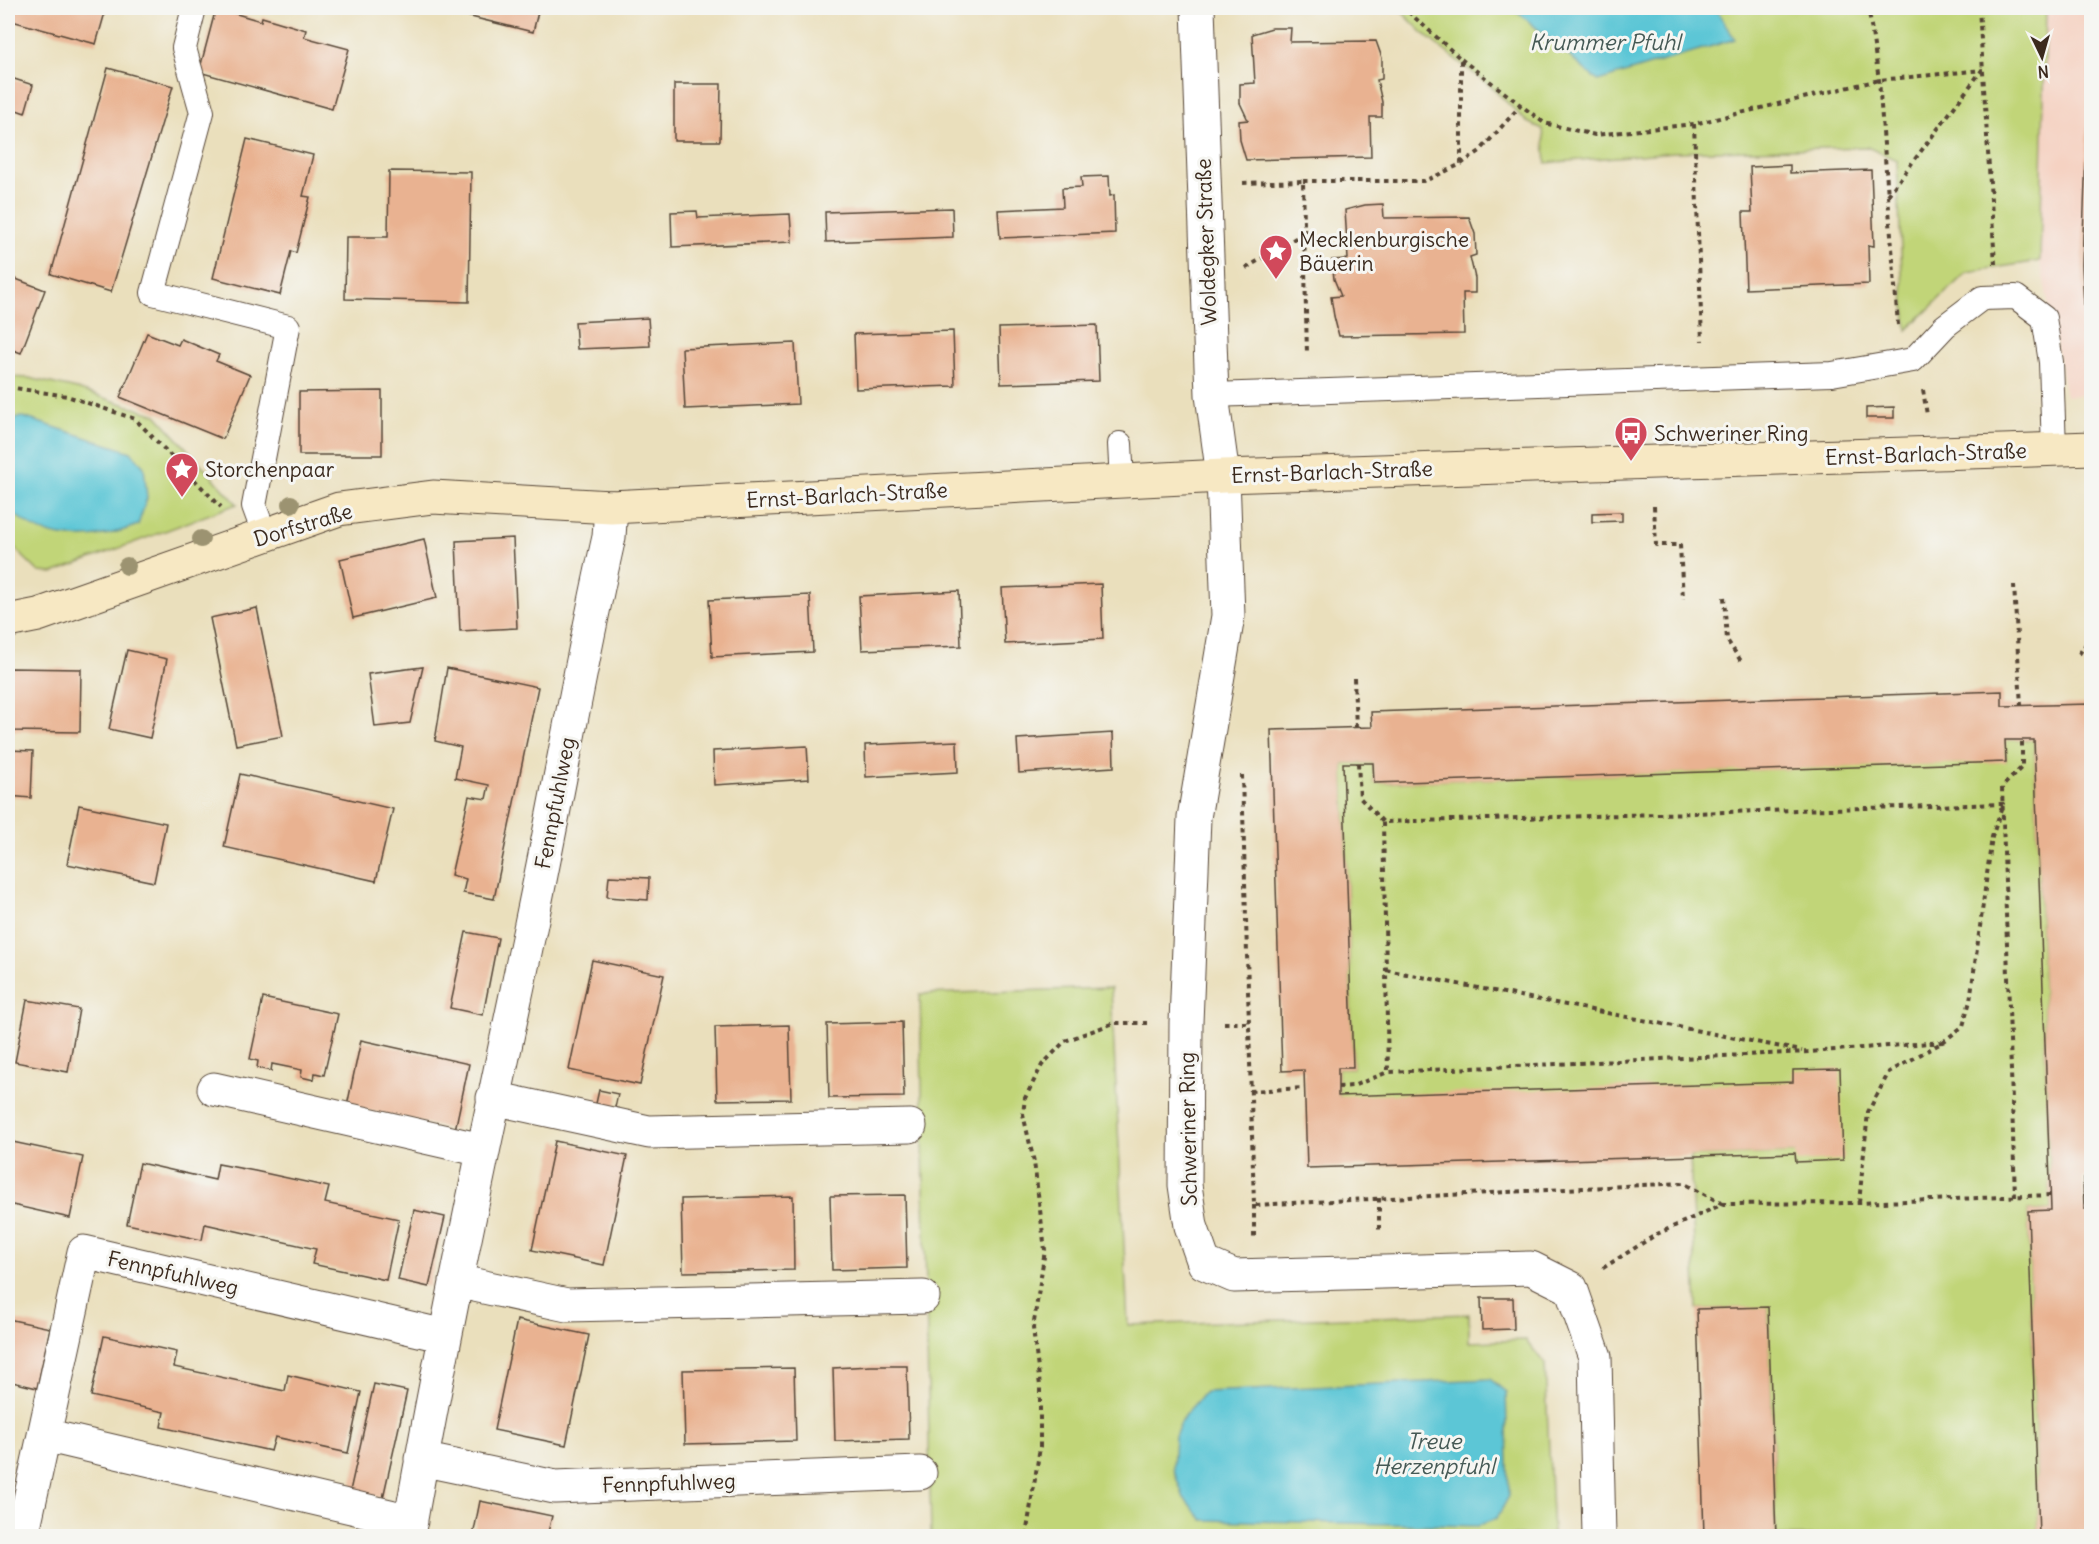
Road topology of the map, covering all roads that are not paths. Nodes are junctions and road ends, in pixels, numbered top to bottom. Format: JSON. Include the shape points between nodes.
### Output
{"nodes":[{"id":1,"x":194,"y":8,"type":"edge"},
{"id":2,"x":1198,"y":8,"type":"edge"},
{"id":3,"x":1212,"y":394,"type":"junction"},
{"id":4,"x":1120,"y":444,"type":"dead end"},
{"id":5,"x":2091,"y":448,"type":"edge"},
{"id":6,"x":2054,"y":450,"type":"junction"},
{"id":7,"x":1223,"y":476,"type":"junction"},
{"id":8,"x":1122,"y":482,"type":"junction"},
{"id":9,"x":611,"y":507,"type":"junction"},
{"id":10,"x":266,"y":536,"type":"junction"},
{"id":11,"x":8,"y":621,"type":"edge"},
{"id":12,"x":214,"y":1089,"type":"dead end"},
{"id":13,"x":493,"y":1098,"type":"junction"},
{"id":14,"x":910,"y":1126,"type":"dead end"},
{"id":15,"x":482,"y":1150,"type":"junction"},
{"id":16,"x":456,"y":1281,"type":"junction"},
{"id":17,"x":923,"y":1297,"type":"dead end"},
{"id":18,"x":445,"y":1336,"type":"junction"},
{"id":19,"x":44,"y":1435,"type":"junction"},
{"id":20,"x":421,"y":1459,"type":"junction"},
{"id":21,"x":920,"y":1473,"type":"dead end"},
{"id":22,"x":410,"y":1529,"type":"edge"},
{"id":23,"x":22,"y":1536,"type":"edge"},
{"id":24,"x":1599,"y":1536,"type":"edge"}],
"edges":[{"from":1,"to":10,"type":"lane","via":[[184,48],[202,112],[153,292],[288,327],[254,506]]},
{"from":2,"to":3,"type":"street","name":"Woldegker Straße"},
{"from":3,"to":6,"type":"lane","name":"Ernst-Barlach-Straße","via":[[1832,374],[1913,360],[1945,326],[1982,298],[2016,297],[2044,318],[2051,362]]},
{"from":3,"to":7,"type":"street","name":"Woldegker Straße"},
{"from":4,"to":8,"type":"lane"},
{"from":5,"to":6,"type":"main road","name":"Ernst-Barlach-Straße"},
{"from":6,"to":7,"type":"main road","name":"Ernst-Barlach-Straße"},
{"from":7,"to":8,"type":"main road","name":"Ernst-Barlach-Straße"},
{"from":7,"to":24,"type":"street","name":"Schweriner Ring","via":[[1228,616],[1194,818],[1186,1023],[1185,1185],[1191,1226],[1204,1263],[1234,1276],[1531,1268],[1571,1288],[1595,1357]]},
{"from":8,"to":9,"type":"main road","name":"Ernst-Barlach-Straße"},
{"from":9,"to":10,"type":"main road","name":"Dorfstraße","via":[[433,498],[339,509]]},
{"from":9,"to":13,"type":"street","name":"Fennpfuhlweg","via":[[609,537]]},
{"from":10,"to":11,"type":"main road","name":"Dorfstraße","via":[[38,615]]},
{"from":12,"to":15,"type":"street"},
{"from":13,"to":14,"type":"street","via":[[649,1132]]},
{"from":13,"to":15,"type":"street","name":"Fennpfuhlweg"},
{"from":15,"to":16,"type":"street","name":"Fennpfuhlweg"},
{"from":16,"to":17,"type":"street","via":[[567,1305]]},
{"from":16,"to":18,"type":"street","name":"Fennpfuhlweg"},
{"from":18,"to":19,"type":"street","name":"Fennpfuhlweg","via":[[84,1252]]},
{"from":18,"to":20,"type":"street","name":"Fennpfuhlweg"},
{"from":19,"to":22,"type":"street","name":"Fennpfuhlweg"},
{"from":19,"to":23,"type":"street","name":"Fennpfuhlweg"},
{"from":20,"to":21,"type":"street","name":"Fennpfuhlweg","via":[[555,1487]]},
{"from":20,"to":22,"type":"street","name":"Fennpfuhlweg"}]}
